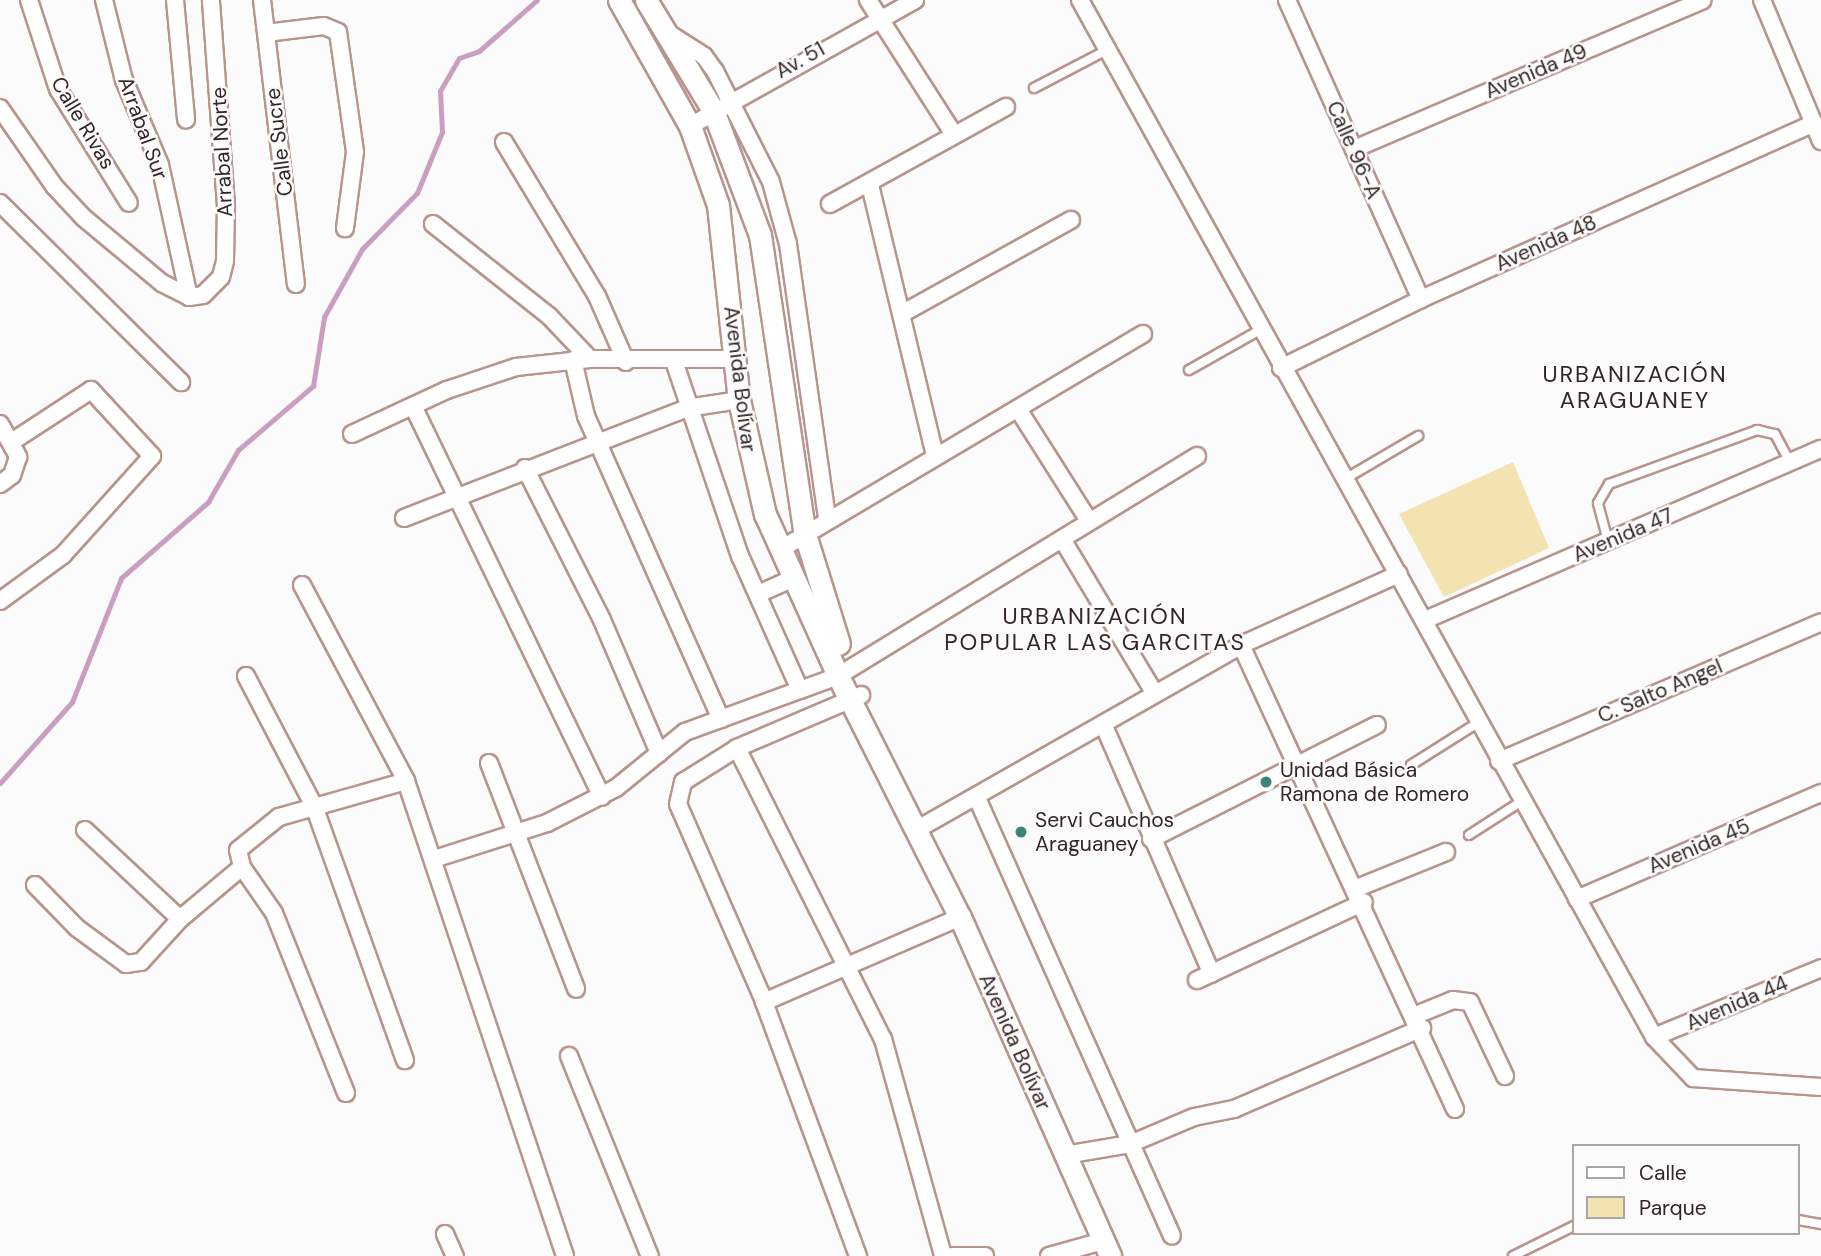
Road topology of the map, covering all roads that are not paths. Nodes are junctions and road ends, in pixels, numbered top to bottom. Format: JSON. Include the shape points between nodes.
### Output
{"nodes":[{"id":1,"x":29,"y":0,"type":"edge"},
{"id":2,"x":104,"y":0,"type":"edge"},
{"id":3,"x":175,"y":0,"type":"edge"},
{"id":4,"x":211,"y":0,"type":"edge"},
{"id":5,"x":262,"y":0,"type":"edge"},
{"id":6,"x":619,"y":0,"type":"edge"},
{"id":7,"x":868,"y":0,"type":"edge"},
{"id":8,"x":915,"y":0,"type":"edge"},
{"id":9,"x":1080,"y":0,"type":"edge"},
{"id":10,"x":1287,"y":0,"type":"edge"},
{"id":11,"x":1703,"y":0,"type":"edge"},
{"id":12,"x":1762,"y":0,"type":"edge"},
{"id":13,"x":649,"y":4,"type":"edge"},
{"id":14,"x":877,"y":16,"type":"junction"},
{"id":15,"x":664,"y":30,"type":"junction"},
{"id":16,"x":266,"y":33,"type":"junction"},
{"id":17,"x":1107,"y":50,"type":"junction"},
{"id":18,"x":1034,"y":88,"type":"dead end"},
{"id":19,"x":733,"y":98,"type":"junction"},
{"id":20,"x":1006,"y":107,"type":"dead end"},
{"id":21,"x":0,"y":108,"type":"edge"},
{"id":22,"x":713,"y":110,"type":"junction"},
{"id":23,"x":187,"y":119,"type":"dead end"},
{"id":24,"x":1814,"y":123,"type":"junction"},
{"id":25,"x":690,"y":126,"type":"junction"},
{"id":26,"x":953,"y":133,"type":"junction"},
{"id":27,"x":1821,"y":141,"type":"edge"},
{"id":28,"x":504,"y":142,"type":"dead end"},
{"id":29,"x":1354,"y":149,"type":"junction"},
{"id":30,"x":870,"y":185,"type":"junction"},
{"id":31,"x":0,"y":203,"type":"edge"},
{"id":32,"x":129,"y":203,"type":"dead end"},
{"id":33,"x":830,"y":204,"type":"dead end"},
{"id":34,"x":1071,"y":220,"type":"dead end"},
{"id":35,"x":433,"y":224,"type":"dead end"},
{"id":36,"x":345,"y":228,"type":"dead end"},
{"id":37,"x":296,"y":284,"type":"dead end"},
{"id":38,"x":196,"y":296,"type":"junction"},
{"id":39,"x":1421,"y":299,"type":"junction"},
{"id":40,"x":903,"y":313,"type":"junction"},
{"id":41,"x":1260,"y":330,"type":"junction"},
{"id":42,"x":1143,"y":334,"type":"dead end"},
{"id":43,"x":590,"y":359,"type":"junction"},
{"id":44,"x":735,"y":359,"type":"junction"},
{"id":45,"x":573,"y":360,"type":"junction"},
{"id":46,"x":674,"y":361,"type":"junction"},
{"id":47,"x":626,"y":362,"type":"junction"},
{"id":48,"x":1189,"y":369,"type":"dead end"},
{"id":49,"x":1281,"y":369,"type":"junction"},
{"id":50,"x":809,"y":378,"type":"junction"},
{"id":51,"x":181,"y":382,"type":"dead end"},
{"id":52,"x":782,"y":385,"type":"junction"},
{"id":53,"x":739,"y":400,"type":"junction"},
{"id":54,"x":413,"y":405,"type":"junction"},
{"id":55,"x":687,"y":408,"type":"junction"},
{"id":56,"x":1018,"y":409,"type":"junction"},
{"id":57,"x":0,"y":424,"type":"edge"},
{"id":58,"x":352,"y":434,"type":"dead end"},
{"id":59,"x":1418,"y":436,"type":"dead end"},
{"id":60,"x":13,"y":441,"type":"junction"},
{"id":61,"x":597,"y":442,"type":"junction"},
{"id":62,"x":1821,"y":449,"type":"edge"},
{"id":63,"x":935,"y":455,"type":"junction"},
{"id":64,"x":1197,"y":456,"type":"dead end"},
{"id":65,"x":1790,"y":463,"type":"junction"},
{"id":66,"x":525,"y":468,"type":"junction"},
{"id":67,"x":1345,"y":479,"type":"junction"},
{"id":68,"x":0,"y":484,"type":"edge"},
{"id":69,"x":453,"y":495,"type":"junction"},
{"id":70,"x":827,"y":517,"type":"junction"},
{"id":71,"x":404,"y":519,"type":"dead end"},
{"id":72,"x":1089,"y":521,"type":"junction"},
{"id":73,"x":804,"y":530,"type":"junction"},
{"id":74,"x":1062,"y":539,"type":"junction"},
{"id":75,"x":1608,"y":541,"type":"junction"},
{"id":76,"x":781,"y":549,"type":"junction"},
{"id":77,"x":1399,"y":574,"type":"junction"},
{"id":78,"x":794,"y":578,"type":"junction"},
{"id":79,"x":302,"y":585,"type":"dead end"},
{"id":80,"x":758,"y":594,"type":"junction"},
{"id":81,"x":0,"y":601,"type":"edge"},
{"id":82,"x":1425,"y":620,"type":"junction"},
{"id":83,"x":1821,"y":622,"type":"edge"},
{"id":84,"x":1241,"y":645,"type":"junction"},
{"id":85,"x":844,"y":672,"type":"junction"},
{"id":86,"x":247,"y":676,"type":"dead end"},
{"id":87,"x":800,"y":690,"type":"junction"},
{"id":88,"x":1154,"y":692,"type":"junction"},
{"id":89,"x":855,"y":697,"type":"junction"},
{"id":90,"x":721,"y":719,"type":"junction"},
{"id":91,"x":1479,"y":722,"type":"junction"},
{"id":92,"x":1377,"y":725,"type":"dead end"},
{"id":93,"x":1104,"y":726,"type":"junction"},
{"id":94,"x":737,"y":748,"type":"junction"},
{"id":95,"x":659,"y":753,"type":"junction"},
{"id":96,"x":1499,"y":761,"type":"junction"},
{"id":97,"x":489,"y":763,"type":"dead end"},
{"id":98,"x":1411,"y":765,"type":"dead end"},
{"id":99,"x":1298,"y":769,"type":"junction"},
{"id":100,"x":406,"y":781,"type":"junction"},
{"id":101,"x":1821,"y":793,"type":"edge"},
{"id":102,"x":602,"y":797,"type":"junction"},
{"id":103,"x":977,"y":798,"type":"junction"},
{"id":104,"x":1522,"y":801,"type":"junction"},
{"id":105,"x":314,"y":806,"type":"junction"},
{"id":106,"x":85,"y":830,"type":"dead end"},
{"id":107,"x":916,"y":830,"type":"junction"},
{"id":108,"x":516,"y":833,"type":"junction"},
{"id":109,"x":1469,"y":835,"type":"dead end"},
{"id":110,"x":1151,"y":839,"type":"junction"},
{"id":111,"x":1446,"y":852,"type":"dead end"},
{"id":112,"x":435,"y":859,"type":"junction"},
{"id":113,"x":242,"y":866,"type":"junction"},
{"id":114,"x":35,"y":885,"type":"dead end"},
{"id":115,"x":1360,"y":895,"type":"junction"},
{"id":116,"x":1577,"y":899,"type":"junction"},
{"id":117,"x":960,"y":917,"type":"junction"},
{"id":118,"x":180,"y":919,"type":"junction"},
{"id":119,"x":847,"y":964,"type":"junction"},
{"id":120,"x":1821,"y":968,"type":"edge"},
{"id":121,"x":576,"y":989,"type":"dead end"},
{"id":122,"x":764,"y":1002,"type":"junction"},
{"id":123,"x":1419,"y":1022,"type":"junction"},
{"id":124,"x":1654,"y":1037,"type":"junction"},
{"id":125,"x":569,"y":1056,"type":"dead end"},
{"id":126,"x":405,"y":1060,"type":"dead end"},
{"id":127,"x":1504,"y":1076,"type":"dead end"},
{"id":128,"x":1821,"y":1087,"type":"edge"},
{"id":129,"x":346,"y":1093,"type":"dead end"},
{"id":130,"x":1455,"y":1109,"type":"dead end"},
{"id":131,"x":1130,"y":1144,"type":"junction"},
{"id":132,"x":1065,"y":1155,"type":"junction"},
{"id":133,"x":1800,"y":1220,"type":"edge"},
{"id":134,"x":1821,"y":1224,"type":"edge"},
{"id":135,"x":1573,"y":1226,"type":"edge"},
{"id":136,"x":445,"y":1234,"type":"dead end"},
{"id":137,"x":1172,"y":1235,"type":"dead end"},
{"id":138,"x":1107,"y":1248,"type":"edge"},
{"id":139,"x":455,"y":1256,"type":"edge"},
{"id":140,"x":565,"y":1256,"type":"edge"},
{"id":141,"x":650,"y":1256,"type":"edge"},
{"id":142,"x":858,"y":1256,"type":"edge"},
{"id":143,"x":943,"y":1256,"type":"edge"},
{"id":144,"x":952,"y":1256,"type":"edge"},
{"id":145,"x":985,"y":1256,"type":"edge"},
{"id":146,"x":1049,"y":1256,"type":"edge"},
{"id":147,"x":1513,"y":1256,"type":"edge"}],
"edges":[{"from":1,"to":32,"type":"street","name":"Calle Rivas","via":[[58,89]]},
{"from":2,"to":38,"type":"street","name":"Arrabal Sur","via":[[124,80],[160,165]]},
{"from":3,"to":23,"type":"street"},
{"from":4,"to":38,"type":"street","name":"Arrabal Norte","via":[[226,206],[225,261],[221,277]]},
{"from":5,"to":16,"type":"street","name":"Calle Sucre"},
{"from":6,"to":25,"type":"main road","name":"Avenida Bolívar"},
{"from":7,"to":14,"type":"street"},
{"from":8,"to":14,"type":"street","name":"Av. 51"},
{"from":9,"to":17,"type":"street"},
{"from":10,"to":29,"type":"street","name":"Calle 96-A"},
{"from":11,"to":29,"type":"street","name":"Avenida 49"},
{"from":12,"to":24,"type":"street"},
{"from":13,"to":15,"type":"main road","name":"Avenida Bolívar"},
{"from":14,"to":19,"type":"street","name":"Av. 51"},
{"from":14,"to":26,"type":"street"},
{"from":15,"to":19,"type":"street","via":[[704,57]]},
{"from":15,"to":22,"type":"main road","name":"Avenida Bolívar"},
{"from":16,"to":36,"type":"street","via":[[324,26],[338,32],[355,152]]},
{"from":16,"to":37,"type":"street","name":"Calle Sucre"},
{"from":17,"to":18,"type":"lane"},
{"from":17,"to":41,"type":"street"},
{"from":19,"to":22,"type":"street","name":"Av. 51"},
{"from":19,"to":50,"type":"street","via":[[771,182],[788,244]]},
{"from":20,"to":26,"type":"street"},
{"from":21,"to":38,"type":"street","via":[[55,187],[84,218],[162,283]]},
{"from":22,"to":25,"type":"street","name":"Av. 51"},
{"from":22,"to":52,"type":"main road","name":"Avenida Bolívar","via":[[760,235]]},
{"from":24,"to":27,"type":"street"},
{"from":24,"to":39,"type":"street","name":"Avenida 48"},
{"from":25,"to":44,"type":"main road","name":"Avenida Bolívar","via":[[718,205]]},
{"from":26,"to":30,"type":"street"},
{"from":28,"to":47,"type":"street","via":[[591,286]]},
{"from":29,"to":39,"type":"street","name":"Calle 96-A"},
{"from":30,"to":33,"type":"street"},
{"from":30,"to":40,"type":"street"},
{"from":31,"to":51,"type":"street"},
{"from":34,"to":40,"type":"street"},
{"from":35,"to":43,"type":"street","via":[[549,316]]},
{"from":39,"to":49,"type":"street","name":"Avenida 48"},
{"from":40,"to":63,"type":"street"},
{"from":41,"to":48,"type":"lane"},
{"from":41,"to":49,"type":"street"},
{"from":42,"to":56,"type":"street"},
{"from":43,"to":45,"type":"street"},
{"from":43,"to":47,"type":"street"},
{"from":44,"to":46,"type":"street"},
{"from":44,"to":53,"type":"main road","name":"Avenida Bolívar"},
{"from":45,"to":54,"type":"street","via":[[516,367]]},
{"from":45,"to":61,"type":"street"},
{"from":46,"to":47,"type":"street"},
{"from":46,"to":55,"type":"street"},
{"from":49,"to":67,"type":"street"},
{"from":50,"to":52,"type":"street"},
{"from":50,"to":70,"type":"street"},
{"from":52,"to":73,"type":"main road","name":"Avenida Bolívar"},
{"from":53,"to":55,"type":"street"},
{"from":53,"to":76,"type":"main road","name":"Avenida Bolívar","via":[[753,475]]},
{"from":54,"to":58,"type":"street"},
{"from":54,"to":69,"type":"street"},
{"from":55,"to":61,"type":"street"},
{"from":55,"to":80,"type":"street"},
{"from":56,"to":63,"type":"street"},
{"from":56,"to":72,"type":"street"},
{"from":57,"to":60,"type":"street"},
{"from":59,"to":67,"type":"lane"},
{"from":60,"to":68,"type":"street","via":[[18,457],[12,475]]},
{"from":60,"to":81,"type":"street","via":[[90,390],[152,456],[63,555]]},
{"from":61,"to":66,"type":"street"},
{"from":61,"to":90,"type":"street"},
{"from":62,"to":65,"type":"street","name":"Avenida 47"},
{"from":63,"to":70,"type":"street"},
{"from":64,"to":72,"type":"street"},
{"from":65,"to":75,"type":"street","name":"Avenida 47"},
{"from":65,"to":75,"type":"lane","via":[[1775,434],[1757,430],[1609,484],[1598,503]]},
{"from":66,"to":69,"type":"street"},
{"from":66,"to":95,"type":"street","via":[[602,620]]},
{"from":67,"to":77,"type":"street"},
{"from":69,"to":71,"type":"street"},
{"from":69,"to":102,"type":"street","via":[[526,631]]},
{"from":70,"to":73,"type":"street"},
{"from":72,"to":74,"type":"street"},
{"from":73,"to":76,"type":"street"},
{"from":73,"to":85,"type":"main road","name":"Avenida Bolívar"},
{"from":74,"to":85,"type":"street"},
{"from":74,"to":88,"type":"street"},
{"from":75,"to":82,"type":"street","name":"Avenida 47"},
{"from":76,"to":78,"type":"main road","name":"Avenida Bolívar"},
{"from":77,"to":82,"type":"street"},
{"from":77,"to":84,"type":"street"},
{"from":78,"to":80,"type":"street"},
{"from":78,"to":85,"type":"main road","name":"Avenida Bolívar"},
{"from":79,"to":100,"type":"street"},
{"from":80,"to":87,"type":"street"},
{"from":82,"to":91,"type":"street"},
{"from":83,"to":96,"type":"street","name":"C. Salto Angel"},
{"from":84,"to":88,"type":"street"},
{"from":84,"to":99,"type":"street"},
{"from":85,"to":87,"type":"street"},
{"from":85,"to":89,"type":"main road","name":"Avenida Bolívar"},
{"from":86,"to":105,"type":"street"},
{"from":87,"to":90,"type":"street"},
{"from":88,"to":93,"type":"street"},
{"from":89,"to":94,"type":"street"},
{"from":89,"to":107,"type":"main road","name":"Avenida Bolívar"},
{"from":90,"to":95,"type":"street","via":[[685,732]]},
{"from":91,"to":96,"type":"street"},
{"from":91,"to":98,"type":"lane"},
{"from":92,"to":99,"type":"street"},
{"from":93,"to":103,"type":"street"},
{"from":93,"to":110,"type":"street"},
{"from":94,"to":119,"type":"street"},
{"from":94,"to":122,"type":"street","via":[[683,782],[678,804]]},
{"from":95,"to":102,"type":"street"},
{"from":96,"to":104,"type":"street"},
{"from":97,"to":108,"type":"street"},
{"from":99,"to":110,"type":"street"},
{"from":99,"to":115,"type":"street"},
{"from":100,"to":105,"type":"street"},
{"from":100,"to":112,"type":"street"},
{"from":101,"to":116,"type":"street","name":"Avenida 45"},
{"from":102,"to":108,"type":"street"},
{"from":103,"to":107,"type":"street"},
{"from":103,"to":131,"type":"street"},
{"from":104,"to":109,"type":"lane"},
{"from":104,"to":116,"type":"street"},
{"from":105,"to":113,"type":"street","via":[[279,817],[242,842],[237,855]]},
{"from":105,"to":126,"type":"street"},
{"from":106,"to":118,"type":"street"},
{"from":107,"to":117,"type":"main road","name":"Avenida Bolívar"},
{"from":108,"to":112,"type":"street"},
{"from":108,"to":121,"type":"street"},
{"from":110,"to":115,"type":"street","via":[[1204,977]]},
{"from":111,"to":115,"type":"street"},
{"from":112,"to":140,"type":"street"},
{"from":113,"to":118,"type":"street"},
{"from":113,"to":129,"type":"street","via":[[270,905]]},
{"from":114,"to":118,"type":"street","via":[[77,928],[126,964],[141,962]]},
{"from":115,"to":123,"type":"street"},
{"from":116,"to":124,"type":"street"},
{"from":117,"to":119,"type":"street"},
{"from":117,"to":132,"type":"main road","name":"Avenida Bolívar"},
{"from":119,"to":122,"type":"street"},
{"from":119,"to":143,"type":"street","via":[[895,1070]]},
{"from":120,"to":124,"type":"street","name":"Avenida 44"},
{"from":122,"to":142,"type":"street"},
{"from":123,"to":127,"type":"street","via":[[1453,1000],[1470,1002]]},
{"from":123,"to":130,"type":"street"},
{"from":123,"to":131,"type":"street","via":[[1260,1100],[1194,1117]]},
{"from":124,"to":128,"type":"street","via":[[1693,1078]]},
{"from":125,"to":141,"type":"street"},
{"from":131,"to":132,"type":"street"},
{"from":131,"to":137,"type":"street"},
{"from":132,"to":138,"type":"main road","name":"Avenida Bolívar"},
{"from":133,"to":134,"type":"lane"},
{"from":135,"to":147,"type":"lane"},
{"from":136,"to":139,"type":"street"},
{"from":138,"to":146,"type":"street"},
{"from":144,"to":145,"type":"street"}]}
